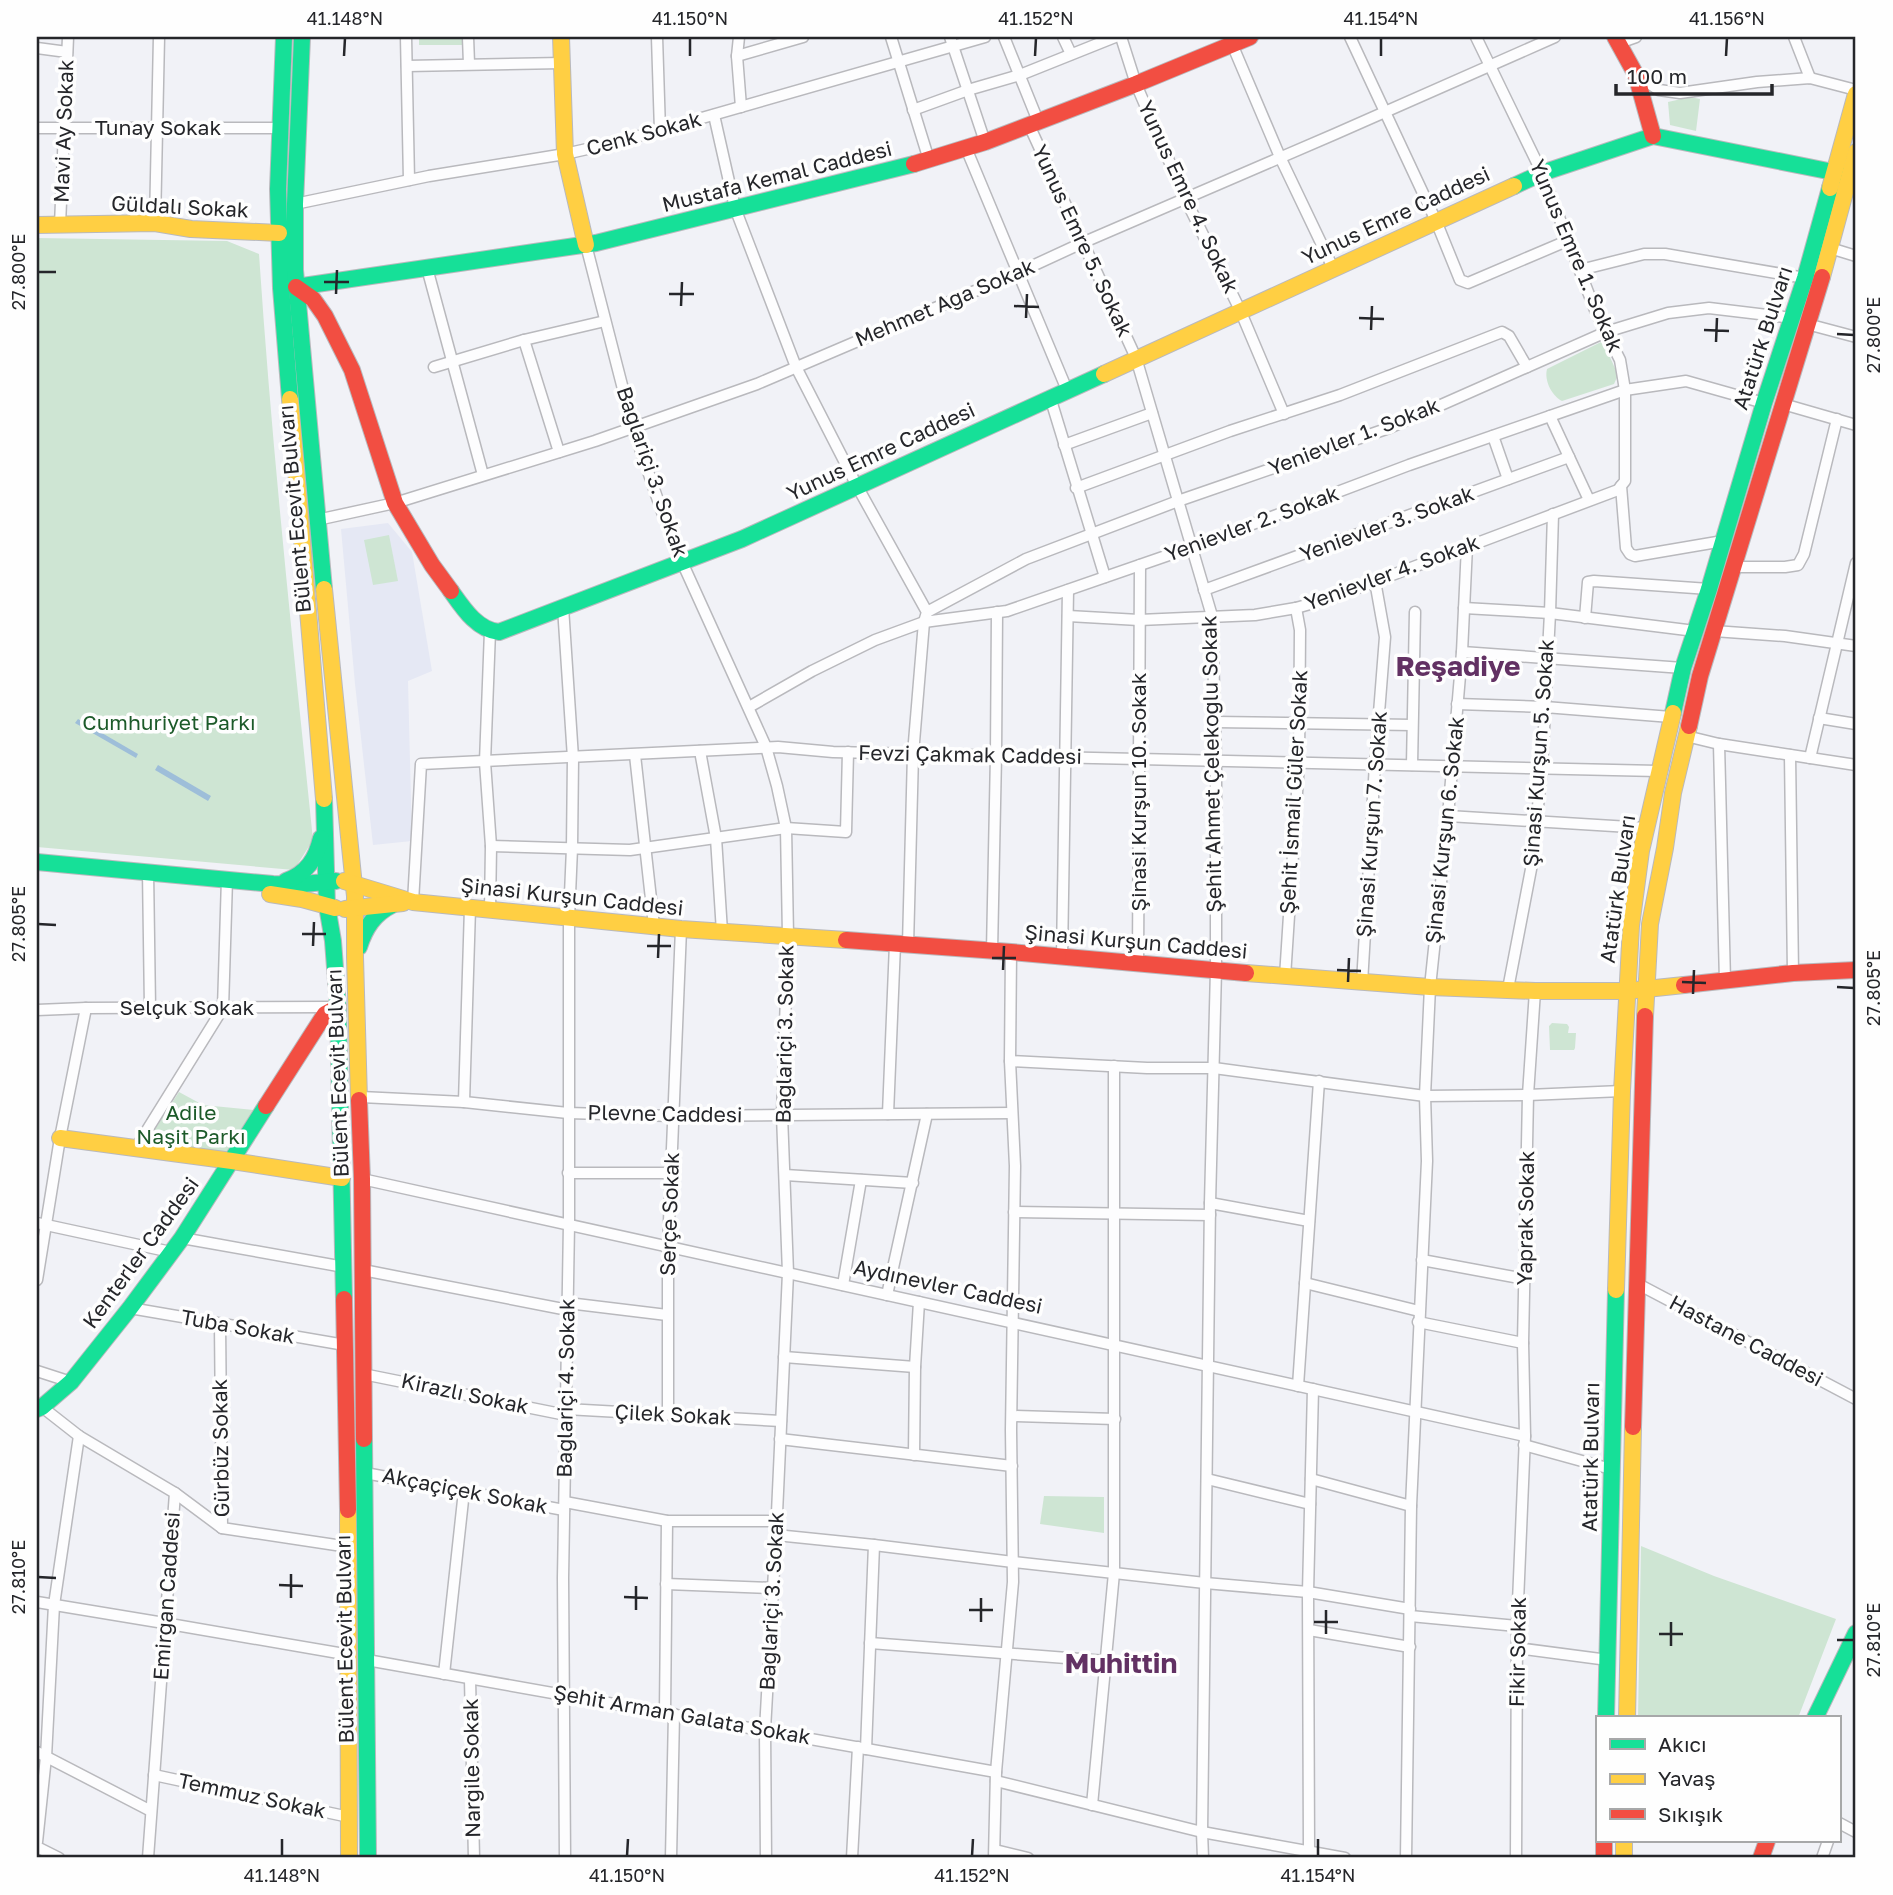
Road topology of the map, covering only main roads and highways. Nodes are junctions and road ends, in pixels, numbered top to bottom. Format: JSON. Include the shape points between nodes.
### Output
{"nodes":[{"id":1,"x":284,"y":37,"type":"edge"},
{"id":2,"x":302,"y":37,"type":"edge"},
{"id":3,"x":561,"y":37,"type":"edge"},
{"id":4,"x":1250,"y":37,"type":"edge"},
{"id":5,"x":1617,"y":40,"type":"edge"},
{"id":6,"x":1230,"y":41,"type":"edge"},
{"id":7,"x":1856,"y":92,"type":"edge"},
{"id":8,"x":1653,"y":136,"type":"junction"},
{"id":9,"x":1856,"y":152,"type":"edge"},
{"id":10,"x":1846,"y":177,"type":"edge"},
{"id":11,"x":287,"y":204,"type":"junction"},
{"id":12,"x":37,"y":225,"type":"edge"},
{"id":13,"x":279,"y":233,"type":"junction"},
{"id":14,"x":586,"y":245,"type":"junction"},
{"id":15,"x":295,"y":270,"type":"junction"},
{"id":16,"x":288,"y":287,"type":"junction"},
{"id":17,"x":1799,"y":321,"type":"junction"},
{"id":18,"x":325,"y":814,"type":"junction"},
{"id":19,"x":350,"y":844,"type":"junction"},
{"id":20,"x":37,"y":862,"type":"edge"},
{"id":21,"x":37,"y":873,"type":"edge"},
{"id":22,"x":148,"y":877,"type":"junction"},
{"id":23,"x":273,"y":889,"type":"junction"},
{"id":24,"x":341,"y":895,"type":"junction"},
{"id":25,"x":395,"y":901,"type":"junction"},
{"id":26,"x":332,"y":941,"type":"junction"},
{"id":27,"x":355,"y":957,"type":"junction"},
{"id":28,"x":1856,"y":970,"type":"edge"},
{"id":29,"x":1646,"y":988,"type":"junction"},
{"id":30,"x":1627,"y":991,"type":"junction"},
{"id":31,"x":338,"y":1007,"type":"junction"},
{"id":32,"x":60,"y":1138,"type":"road end"},
{"id":33,"x":232,"y":1161,"type":"junction"},
{"id":34,"x":342,"y":1178,"type":"junction"},
{"id":35,"x":39,"y":1408,"type":"edge"},
{"id":36,"x":1856,"y":1633,"type":"edge"},
{"id":37,"x":1606,"y":1716,"type":"edge"},
{"id":38,"x":1627,"y":1716,"type":"edge"},
{"id":39,"x":1816,"y":1716,"type":"edge"},
{"id":40,"x":349,"y":1858,"type":"edge"},
{"id":41,"x":368,"y":1858,"type":"edge"}],
"edges":[{"from":1,"to":11,"type":"main road","name":"Bülent Ecevit Bulvarı","via":[[279,128]]},
{"from":2,"to":11,"type":"main road","name":"Bülent Ecevit Bulvarı"},
{"from":3,"to":14,"type":"main road","via":[[565,154]]},
{"from":4,"to":6,"type":"main road","name":"Mustafa Kemal Caddesi"},
{"from":5,"to":8,"type":"main road","via":[[1636,75]]},
{"from":6,"to":14,"type":"main road","name":"Mustafa Kemal Caddesi","via":[[1136,84],[929,160]]},
{"from":7,"to":10,"type":"main road","name":"Atatürk Bulvarı"},
{"from":8,"to":10,"type":"main road"},
{"from":8,"to":16,"type":"main road","name":"Yunus Emre Caddesi","via":[[1542,173],[742,539],[499,632],[469,616],[432,565],[395,503],[352,370],[325,316],[313,299]]},
{"from":9,"to":10,"type":"main road","name":"Atatürk Bulvarı"},
{"from":10,"to":17,"type":"main road","name":"Atatürk Bulvarı","via":[[1830,248]]},
{"from":10,"to":17,"type":"main road","name":"Atatürk Bulvarı","via":[[1805,278]]},
{"from":11,"to":13,"type":"main road"},
{"from":11,"to":15,"type":"main road","name":"Bülent Ecevit Bulvarı"},
{"from":12,"to":13,"type":"main road","name":"Güldalı Sokak","via":[[155,223]]},
{"from":13,"to":15,"type":"main road"},
{"from":13,"to":16,"type":"main road","name":"Bülent Ecevit Bulvarı"},
{"from":14,"to":16,"type":"main road","name":"Mustafa Kemal Caddesi"},
{"from":15,"to":16,"type":"main road","name":"Bülent Ecevit Bulvarı"},
{"from":16,"to":18,"type":"main road","name":"Bülent Ecevit Bulvarı","via":[[300,532]]},
{"from":16,"to":19,"type":"main road","name":"Bülent Ecevit Bulvarı"},
{"from":17,"to":29,"type":"main road","name":"Atatürk Bulvarı","via":[[1783,404],[1686,736],[1650,924]]},
{"from":17,"to":30,"type":"main road","name":"Atatürk Bulvarı","via":[[1764,403],[1683,668],[1641,851]]},
{"from":18,"to":23,"type":"main road","via":[[317,853],[309,867]]},
{"from":18,"to":24,"type":"main road","name":"Bülent Ecevit Bulvarı"},
{"from":19,"to":24,"type":"main road","name":"Bülent Ecevit Bulvarı"},
{"from":19,"to":25,"type":"main road","via":[[363,873]]},
{"from":20,"to":22,"type":"main road","name":"Şinasi Kurşun Caddesi"},
{"from":21,"to":22,"type":"main road","name":"Şinasi Kurşun Caddesi"},
{"from":22,"to":23,"type":"main road","name":"Şinasi Kurşun Caddesi"},
{"from":23,"to":24,"type":"main road","name":"Şinasi Kurşun Caddesi"},
{"from":23,"to":24,"type":"main road","name":"Şinasi Kurşun Caddesi","via":[[302,899]]},
{"from":23,"to":26,"type":"main road","via":[[313,909],[325,922]]},
{"from":24,"to":25,"type":"main road","name":"Şinasi Kurşun Caddesi"},
{"from":24,"to":25,"type":"main road","name":"Şinasi Kurşun Caddesi"},
{"from":24,"to":26,"type":"main road","name":"Bülent Ecevit Bulvarı"},
{"from":24,"to":27,"type":"main road","name":"Bülent Ecevit Bulvarı"},
{"from":25,"to":27,"type":"main road","via":[[367,925]]},
{"from":25,"to":30,"type":"main road","name":"Şinasi Kurşun Caddesi","via":[[681,929],[1362,983]]},
{"from":26,"to":31,"type":"main road","name":"Bülent Ecevit Bulvarı"},
{"from":27,"to":41,"type":"main road","name":"Bülent Ecevit Bulvarı","via":[[361,1097]]},
{"from":28,"to":29,"type":"main road","name":"Şinasi Kurşun Caddesi"},
{"from":29,"to":30,"type":"main road","name":"Şinasi Kurşun Caddesi"},
{"from":29,"to":38,"type":"main road","name":"Atatürk Bulvarı"},
{"from":30,"to":37,"type":"main road","name":"Atatürk Bulvarı"},
{"from":31,"to":33,"type":"main road","name":"Kenterler Caddesi","via":[[325,1014]]},
{"from":31,"to":34,"type":"main road","name":"Bülent Ecevit Bulvarı"},
{"from":32,"to":33,"type":"main road"},
{"from":33,"to":34,"type":"main road"},
{"from":33,"to":35,"type":"main road","name":"Kenterler Caddesi","via":[[130,1308],[72,1382]]},
{"from":34,"to":40,"type":"main road","name":"Bülent Ecevit Bulvarı"},
{"from":36,"to":39,"type":"main road"}]}
